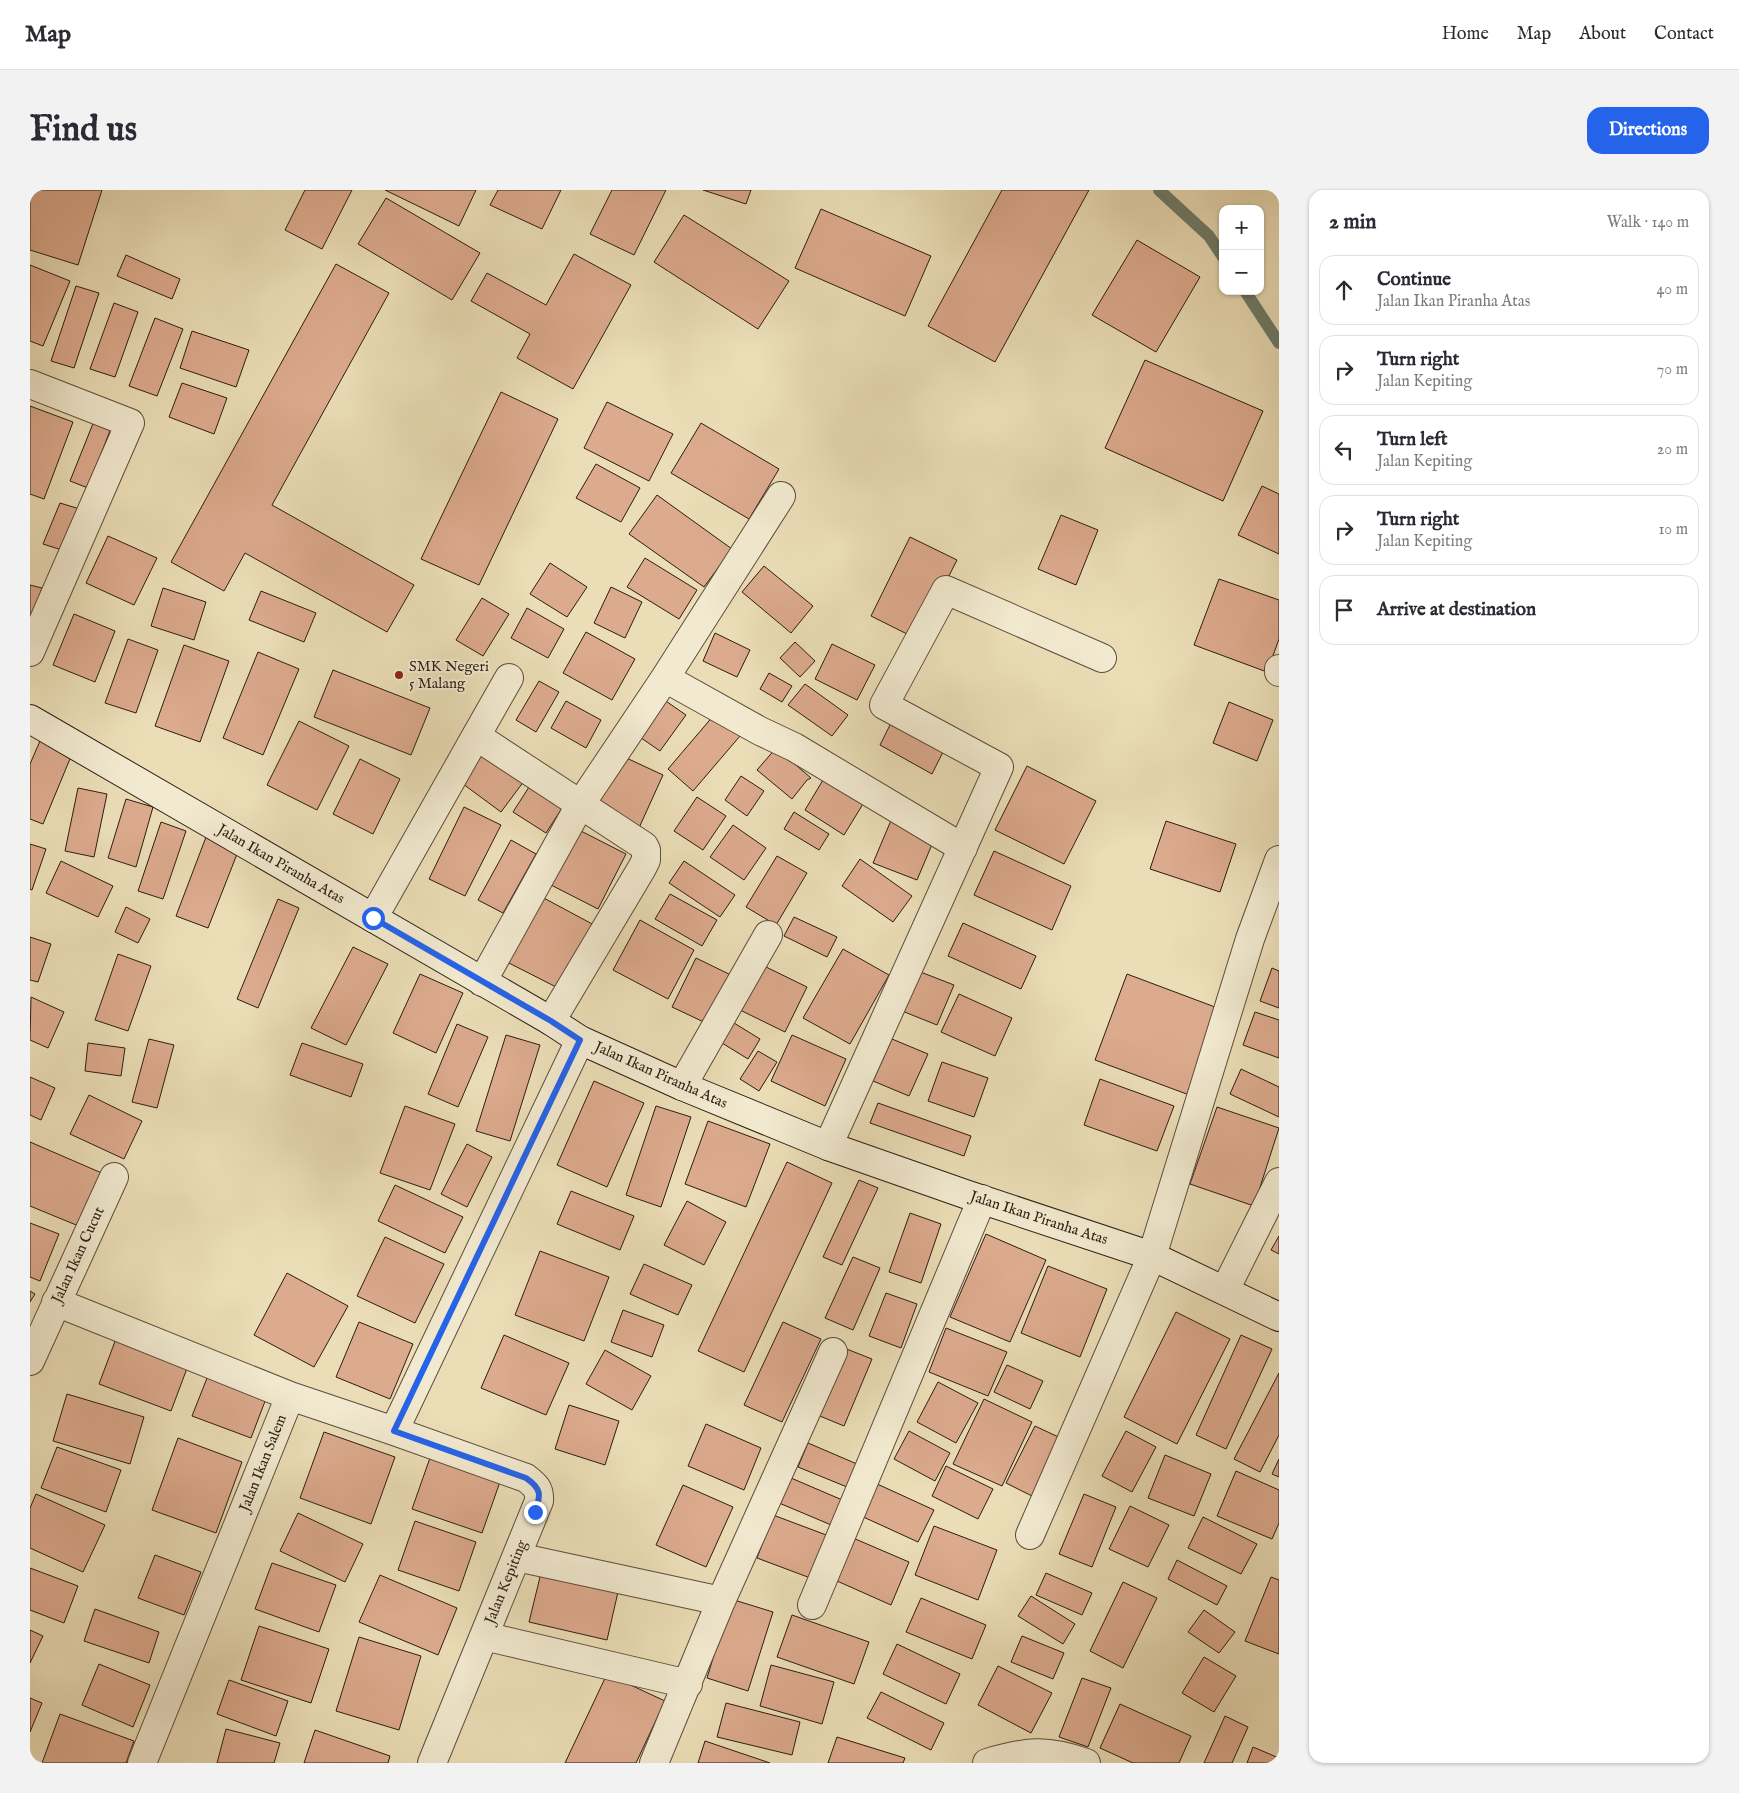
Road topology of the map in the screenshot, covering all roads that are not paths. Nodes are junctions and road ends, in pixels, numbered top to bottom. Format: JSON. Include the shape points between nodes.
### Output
{"nodes":[{"id":1,"x":30,"y":384,"type":"edge"},
{"id":2,"x":781,"y":496,"type":"dead end"},
{"id":3,"x":30,"y":652,"type":"edge"},
{"id":4,"x":1102,"y":658,"type":"dead end"},
{"id":5,"x":509,"y":678,"type":"dead end"},
{"id":6,"x":665,"y":678,"type":"junction"},
{"id":7,"x":30,"y":719,"type":"edge"},
{"id":8,"x":476,"y":736,"type":"junction"},
{"id":9,"x":580,"y":805,"type":"junction"},
{"id":10,"x":963,"y":848,"type":"junction"},
{"id":11,"x":1279,"y":860,"type":"edge"},
{"id":12,"x":373,"y":918,"type":"junction"},
{"id":13,"x":768,"y":935,"type":"dead end"},
{"id":14,"x":482,"y":982,"type":"junction"},
{"id":15,"x":551,"y":1021,"type":"junction"},
{"id":16,"x":580,"y":1040,"type":"junction"},
{"id":17,"x":682,"y":1086,"type":"junction"},
{"id":18,"x":828,"y":1146,"type":"junction"},
{"id":19,"x":114,"y":1177,"type":"dead end"},
{"id":20,"x":1279,"y":1182,"type":"edge"},
{"id":21,"x":982,"y":1199,"type":"junction"},
{"id":22,"x":1152,"y":1256,"type":"junction"},
{"id":23,"x":1226,"y":1290,"type":"junction"},
{"id":24,"x":56,"y":1302,"type":"junction"},
{"id":25,"x":1279,"y":1316,"type":"edge"},
{"id":26,"x":833,"y":1352,"type":"dead end"},
{"id":27,"x":30,"y":1361,"type":"edge"},
{"id":28,"x":290,"y":1396,"type":"junction"},
{"id":29,"x":394,"y":1431,"type":"junction"},
{"id":30,"x":1030,"y":1535,"type":"dead end"},
{"id":31,"x":517,"y":1557,"type":"junction"},
{"id":32,"x":722,"y":1601,"type":"junction"},
{"id":33,"x":812,"y":1604,"type":"dead end"},
{"id":34,"x":484,"y":1636,"type":"junction"},
{"id":35,"x":688,"y":1684,"type":"junction"},
{"id":36,"x":142,"y":1763,"type":"edge"},
{"id":37,"x":432,"y":1763,"type":"edge"},
{"id":38,"x":654,"y":1763,"type":"edge"},
{"id":39,"x":988,"y":1763,"type":"edge"},
{"id":40,"x":1086,"y":1763,"type":"edge"}],
"edges":[{"from":1,"to":3,"type":"street","via":[[130,423]]},
{"from":2,"to":6,"type":"street"},
{"from":4,"to":10,"type":"street","via":[[946,590],[884,705],[999,767]]},
{"from":5,"to":8,"type":"street"},
{"from":6,"to":9,"type":"street"},
{"from":6,"to":10,"type":"street","via":[[794,747]]},
{"from":7,"to":12,"type":"street","name":"Jalan Ikan Piranha Atas"},
{"from":8,"to":9,"type":"street"},
{"from":8,"to":12,"type":"street"},
{"from":9,"to":14,"type":"street"},
{"from":9,"to":15,"type":"street","via":[[644,846],[647,854],[642,868]]},
{"from":10,"to":18,"type":"street"},
{"from":11,"to":22,"type":"street","via":[[1250,939]]},
{"from":12,"to":14,"type":"street","name":"Jalan Ikan Piranha Atas"},
{"from":13,"to":17,"type":"street"},
{"from":14,"to":15,"type":"street","name":"Jalan Ikan Piranha Atas"},
{"from":15,"to":16,"type":"street","name":"Jalan Ikan Piranha Atas"},
{"from":16,"to":17,"type":"street","name":"Jalan Ikan Piranha Atas"},
{"from":16,"to":29,"type":"street"},
{"from":17,"to":18,"type":"street","name":"Jalan Ikan Piranha Atas"},
{"from":18,"to":21,"type":"street","name":"Jalan Ikan Piranha Atas"},
{"from":19,"to":24,"type":"street","name":"Jalan Ikan Cucut"},
{"from":20,"to":23,"type":"street"},
{"from":21,"to":22,"type":"street","name":"Jalan Ikan Piranha Atas"},
{"from":21,"to":33,"type":"street"},
{"from":22,"to":23,"type":"street","name":"Jalan Ikan Piranha Atas"},
{"from":22,"to":30,"type":"street"},
{"from":23,"to":25,"type":"street","name":"Jalan Ikan Piranha Atas"},
{"from":24,"to":27,"type":"street","name":"Jalan Ikan Cucut"},
{"from":24,"to":28,"type":"street","name":"Jalan Ikan Salem"},
{"from":26,"to":32,"type":"street"},
{"from":28,"to":29,"type":"street","name":"Jalan Kepiting"},
{"from":28,"to":36,"type":"street","name":"Jalan Ikan Salem"},
{"from":29,"to":31,"type":"street","name":"Jalan Kepiting","via":[[526,1478],[535,1485],[539,1501]]},
{"from":31,"to":32,"type":"street"},
{"from":31,"to":34,"type":"street","name":"Jalan Kepiting"},
{"from":32,"to":35,"type":"street"},
{"from":34,"to":35,"type":"street"},
{"from":34,"to":37,"type":"street","name":"Jalan Kepiting"},
{"from":35,"to":38,"type":"street"},
{"from":39,"to":40,"type":"street","via":[[1037,1752]]}]}
